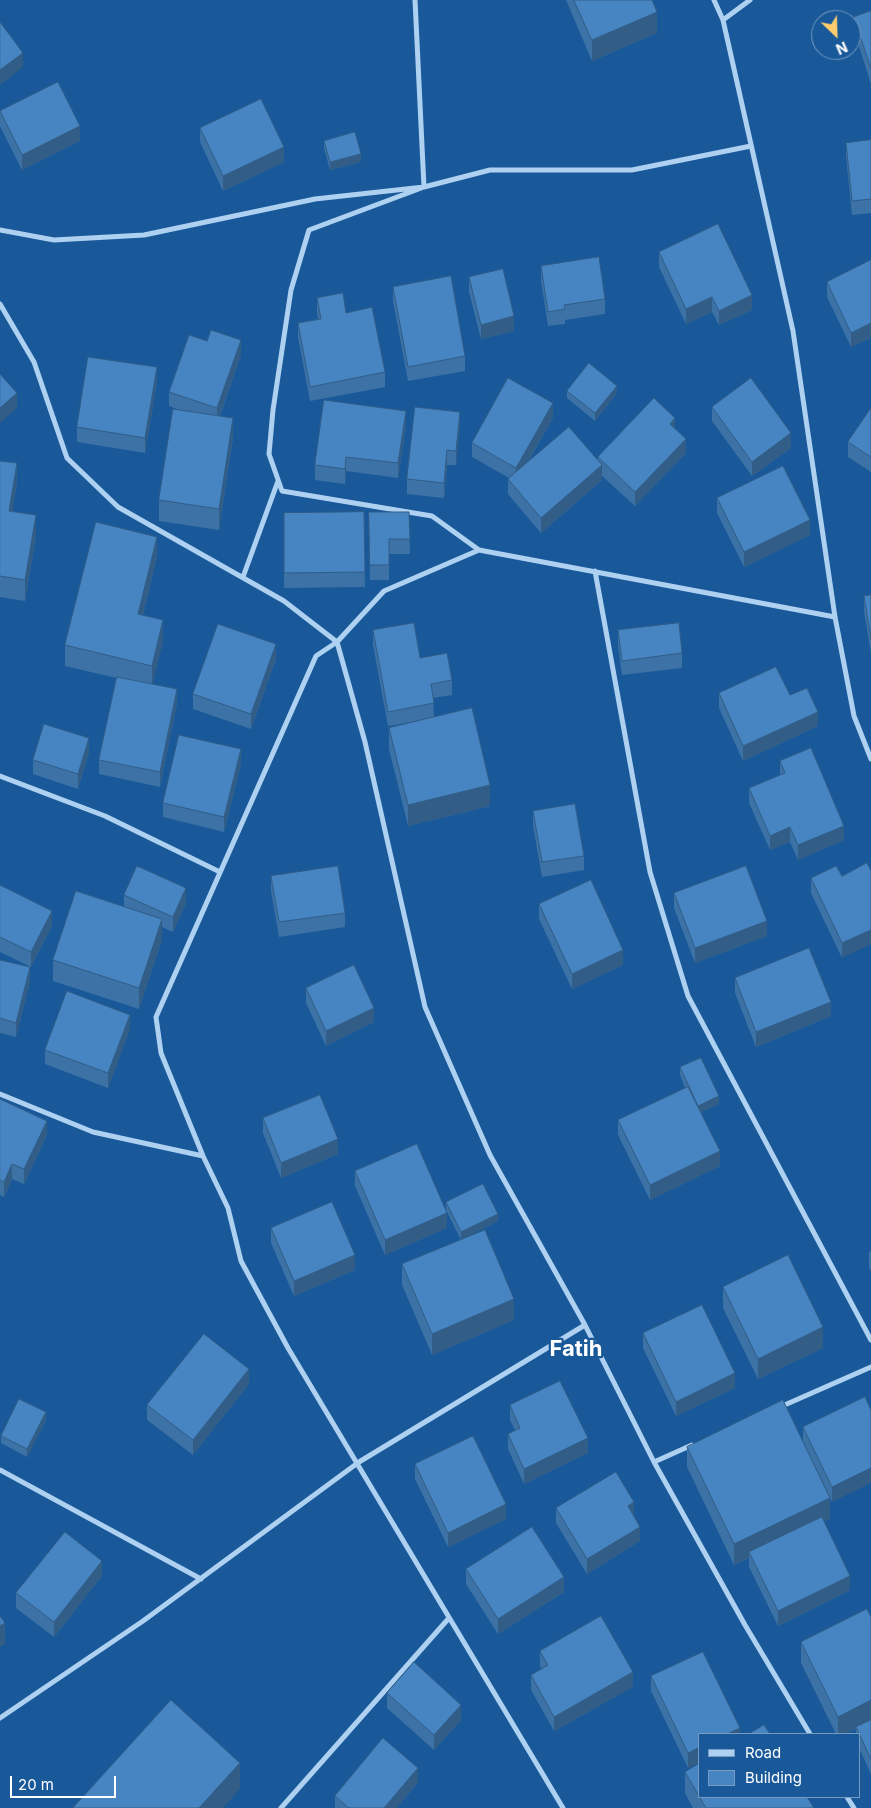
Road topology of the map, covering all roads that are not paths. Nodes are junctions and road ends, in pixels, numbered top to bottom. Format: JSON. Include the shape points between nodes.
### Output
{"nodes":[{"id":1,"x":415,"y":0,"type":"edge"},
{"id":2,"x":714,"y":0,"type":"edge"},
{"id":3,"x":750,"y":0,"type":"edge"},
{"id":4,"x":723,"y":20,"type":"junction"},
{"id":5,"x":751,"y":146,"type":"junction"},
{"id":6,"x":424,"y":187,"type":"junction"},
{"id":7,"x":0,"y":230,"type":"edge"},
{"id":8,"x":0,"y":304,"type":"edge"},
{"id":9,"x":278,"y":481,"type":"junction"},
{"id":10,"x":480,"y":550,"type":"junction"},
{"id":11,"x":595,"y":571,"type":"junction"},
{"id":12,"x":243,"y":577,"type":"junction"},
{"id":13,"x":835,"y":617,"type":"junction"},
{"id":14,"x":337,"y":642,"type":"junction"},
{"id":15,"x":871,"y":759,"type":"edge"},
{"id":16,"x":0,"y":776,"type":"edge"},
{"id":17,"x":220,"y":872,"type":"junction"},
{"id":18,"x":0,"y":1094,"type":"edge"},
{"id":19,"x":203,"y":1156,"type":"junction"},
{"id":20,"x":585,"y":1325,"type":"junction"},
{"id":21,"x":871,"y":1340,"type":"edge"},
{"id":22,"x":871,"y":1367,"type":"edge"},
{"id":23,"x":772,"y":1411,"type":"edge"},
{"id":24,"x":699,"y":1442,"type":"edge"},
{"id":25,"x":359,"y":1462,"type":"junction"},
{"id":26,"x":654,"y":1462,"type":"junction"},
{"id":27,"x":0,"y":1470,"type":"edge"},
{"id":28,"x":201,"y":1579,"type":"junction"},
{"id":29,"x":449,"y":1618,"type":"junction"},
{"id":30,"x":0,"y":1718,"type":"edge"},
{"id":31,"x":809,"y":1733,"type":"edge"},
{"id":32,"x":281,"y":1808,"type":"edge"},
{"id":33,"x":563,"y":1808,"type":"edge"}],
"edges":[{"from":1,"to":6,"type":"street"},
{"from":2,"to":4,"type":"street"},
{"from":3,"to":4,"type":"street"},
{"from":4,"to":5,"type":"street"},
{"from":5,"to":6,"type":"street","via":[[632,170],[490,170]]},
{"from":5,"to":13,"type":"street","via":[[793,331]]},
{"from":6,"to":7,"type":"street","via":[[315,199],[144,235],[54,240]]},
{"from":6,"to":9,"type":"street","via":[[309,230],[291,290],[273,410],[269,454]]},
{"from":8,"to":12,"type":"street","via":[[34,362],[67,458],[118,507]]},
{"from":9,"to":10,"type":"street","via":[[282,491],[432,516]]},
{"from":9,"to":12,"type":"street"},
{"from":10,"to":11,"type":"street"},
{"from":10,"to":14,"type":"street","via":[[384,591]]},
{"from":11,"to":13,"type":"street"},
{"from":11,"to":21,"type":"street","via":[[650,872],[688,996]]},
{"from":12,"to":14,"type":"street","via":[[303,614]]},
{"from":13,"to":15,"type":"street","via":[[854,716]]},
{"from":14,"to":17,"type":"street","via":[[316,656]]},
{"from":14,"to":20,"type":"street","via":[[365,742],[425,1008],[490,1155]]},
{"from":16,"to":17,"type":"street","via":[[105,816]]},
{"from":17,"to":19,"type":"street","via":[[156,1017],[160,1053]]},
{"from":18,"to":19,"type":"street","via":[[93,1132]]},
{"from":19,"to":25,"type":"street","via":[[228,1208],[241,1261],[288,1348]]},
{"from":20,"to":25,"type":"street"},
{"from":20,"to":26,"type":"street"},
{"from":22,"to":23,"type":"street"},
{"from":24,"to":26,"type":"street"},
{"from":25,"to":28,"type":"street"},
{"from":25,"to":29,"type":"street"},
{"from":26,"to":31,"type":"street"},
{"from":27,"to":28,"type":"street"},
{"from":28,"to":30,"type":"street"},
{"from":29,"to":32,"type":"street"},
{"from":29,"to":33,"type":"street"}]}
